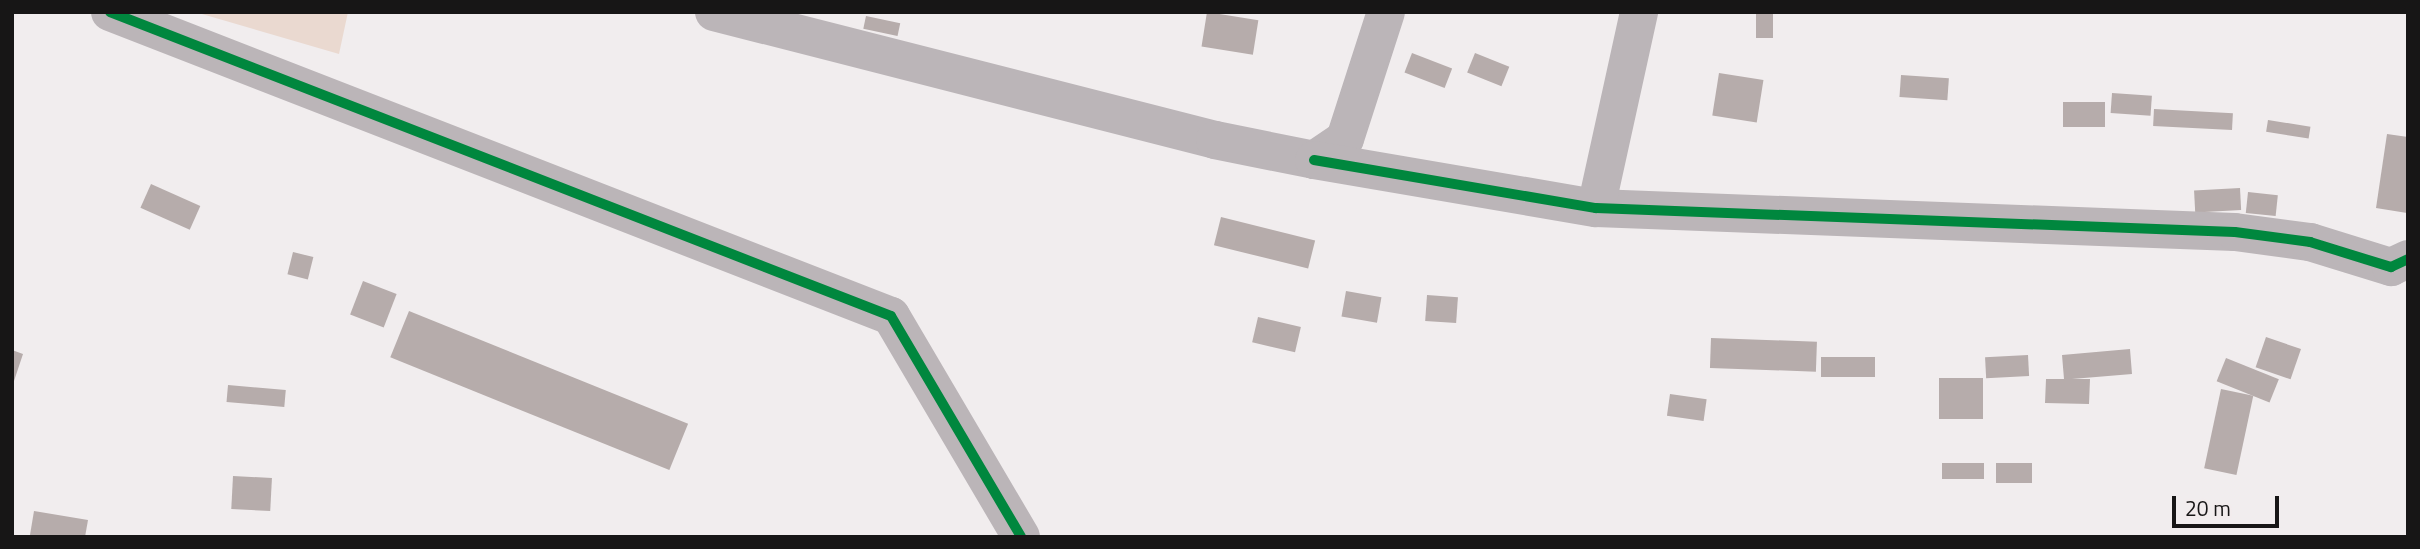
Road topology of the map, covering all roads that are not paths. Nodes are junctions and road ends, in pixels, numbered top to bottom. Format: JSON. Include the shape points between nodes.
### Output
{"nodes":[{"id":1,"x":110,"y":12,"type":"edge"},
{"id":2,"x":714,"y":12,"type":"edge"},
{"id":3,"x":1387,"y":12,"type":"edge"},
{"id":4,"x":1639,"y":12,"type":"edge"},
{"id":5,"x":1314,"y":160,"type":"junction"},
{"id":6,"x":1596,"y":208,"type":"junction"},
{"id":7,"x":2408,"y":259,"type":"edge"},
{"id":8,"x":1021,"y":537,"type":"edge"}],
"edges":[{"from":1,"to":8,"type":"street","via":[[891,316]]},
{"from":2,"to":5,"type":"street","via":[[1215,140]]},
{"from":3,"to":5,"type":"street","via":[[1345,139]]},
{"from":4,"to":6,"type":"street"},
{"from":5,"to":6,"type":"street"},
{"from":6,"to":7,"type":"street","via":[[2235,232],[2311,242],[2391,267]]}]}
